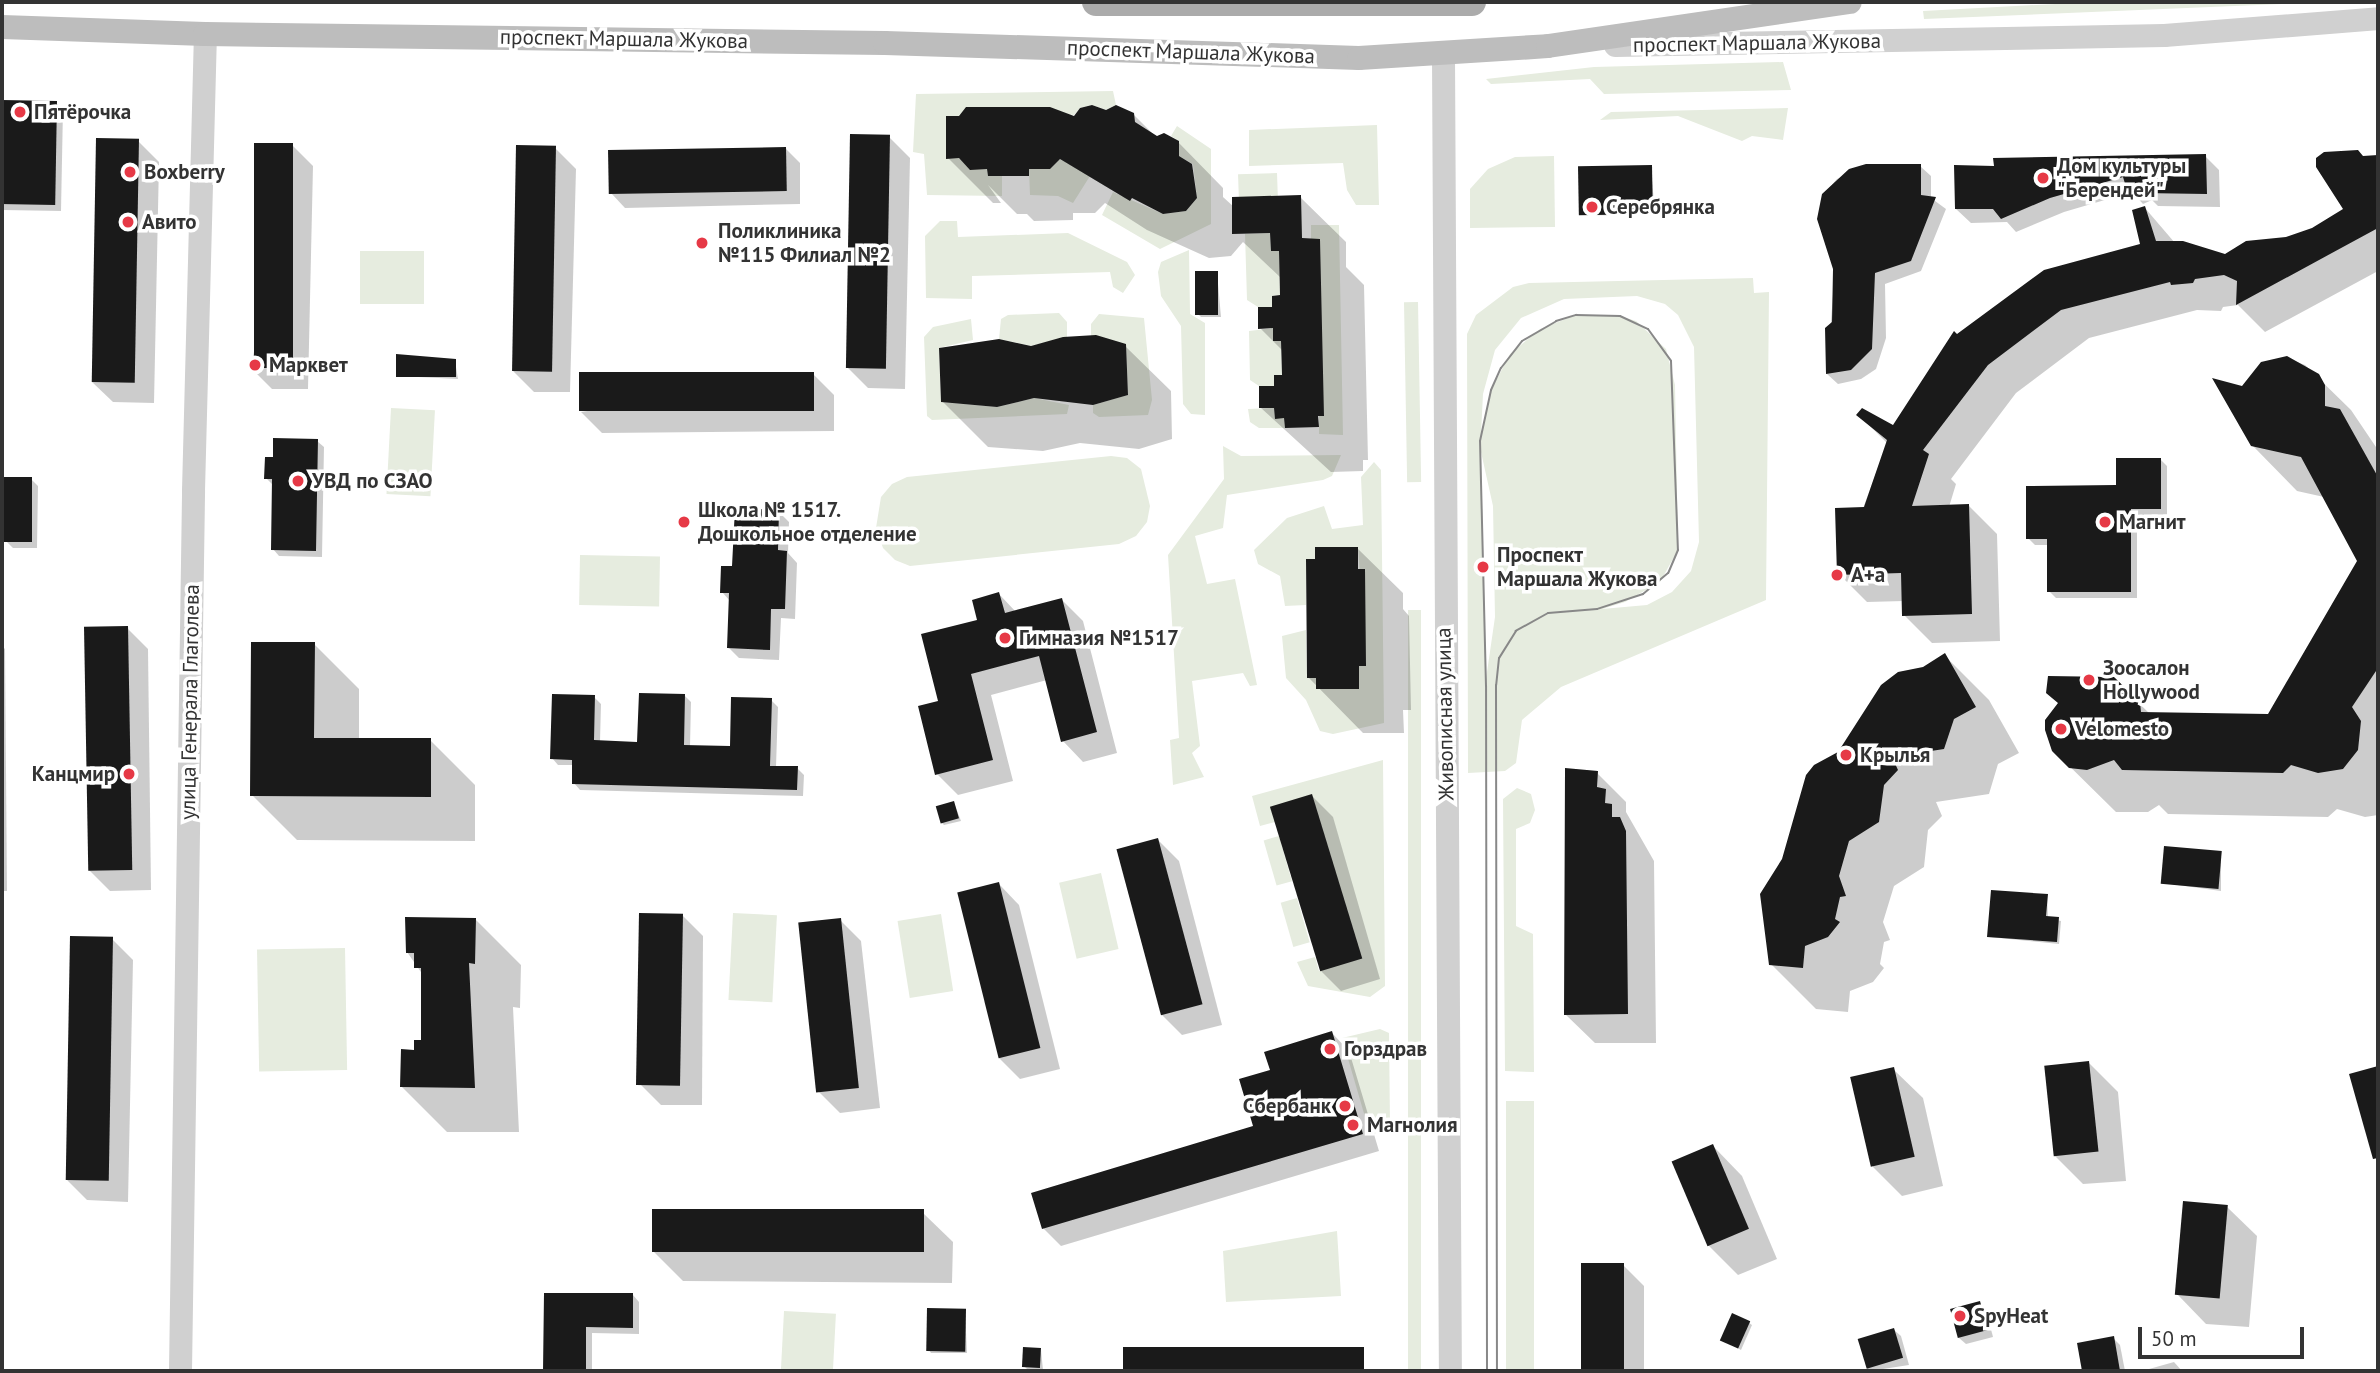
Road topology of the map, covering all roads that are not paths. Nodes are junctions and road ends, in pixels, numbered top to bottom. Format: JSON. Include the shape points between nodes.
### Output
{"nodes":[{"id":1,"x":1096,"y":2,"type":"edge"},
{"id":2,"x":1472,"y":2,"type":"edge"},
{"id":3,"x":1850,"y":2,"type":"edge"},
{"id":4,"x":2378,"y":18,"type":"edge"},
{"id":5,"x":2,"y":27,"type":"edge"},
{"id":6,"x":205,"y":34,"type":"junction"},
{"id":7,"x":1548,"y":46,"type":"junction"},
{"id":8,"x":1443,"y":56,"type":"junction"},
{"id":9,"x":180,"y":1371,"type":"edge"},
{"id":10,"x":1450,"y":1371,"type":"edge"}],
"edges":[{"from":1,"to":2,"type":"main road"},
{"from":3,"to":7,"type":"main road"},
{"from":4,"to":7,"type":"street","name":"проспект Маршала Жукова","via":[[2164,35]]},
{"from":5,"to":6,"type":"main road","name":"проспект Маршала Жукова"},
{"from":6,"to":8,"type":"main road","name":"проспект Маршала Жукова"},
{"from":6,"to":9,"type":"street","name":"улица Генерала Глаголева"},
{"from":7,"to":8,"type":"main road","name":"проспект Маршала Жукова"},
{"from":8,"to":10,"type":"street","name":"Живописная улица"}]}
